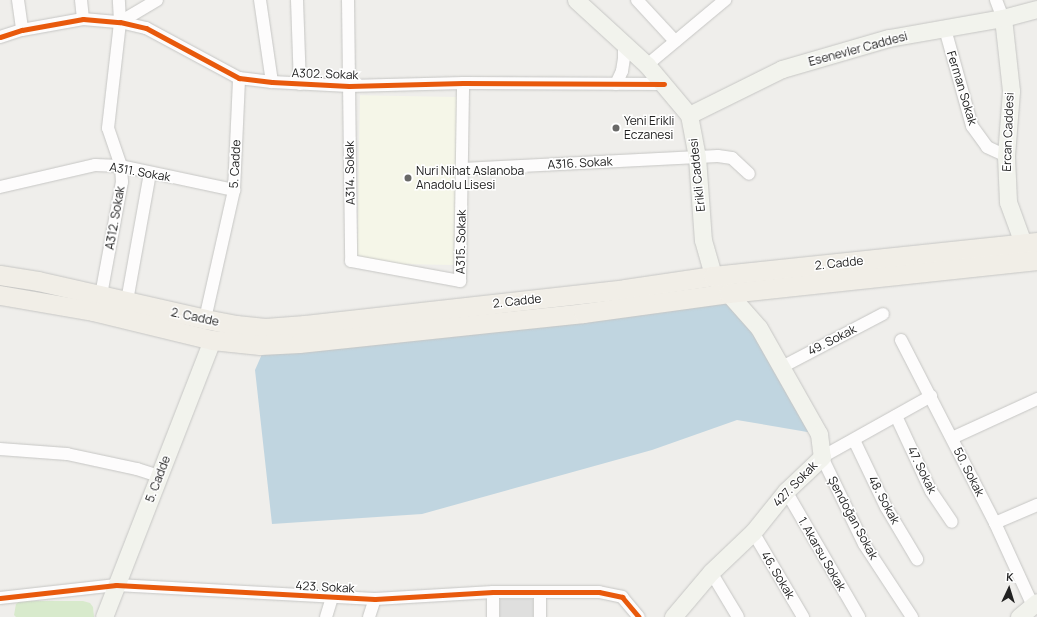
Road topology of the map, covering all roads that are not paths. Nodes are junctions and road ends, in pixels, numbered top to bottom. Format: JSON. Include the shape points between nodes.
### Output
{"nodes":[{"id":1,"x":18,"y":0,"type":"edge"},
{"id":2,"x":81,"y":0,"type":"edge"},
{"id":3,"x":118,"y":0,"type":"edge"},
{"id":4,"x":157,"y":0,"type":"edge"},
{"id":5,"x":260,"y":0,"type":"edge"},
{"id":6,"x":297,"y":0,"type":"edge"},
{"id":7,"x":348,"y":0,"type":"edge"},
{"id":8,"x":576,"y":0,"type":"edge"},
{"id":9,"x":637,"y":0,"type":"edge"},
{"id":10,"x":725,"y":0,"type":"edge"},
{"id":11,"x":996,"y":0,"type":"edge"},
{"id":12,"x":1035,"y":14,"type":"edge"},
{"id":13,"x":1003,"y":18,"type":"junction"},
{"id":14,"x":83,"y":19,"type":"junction"},
{"id":15,"x":120,"y":22,"type":"junction"},
{"id":16,"x":945,"y":29,"type":"junction"},
{"id":17,"x":22,"y":30,"type":"junction"},
{"id":18,"x":0,"y":36,"type":"edge"},
{"id":19,"x":675,"y":41,"type":"junction"},
{"id":20,"x":624,"y":44,"type":"junction"},
{"id":21,"x":646,"y":65,"type":"junction"},
{"id":22,"x":239,"y":78,"type":"junction"},
{"id":23,"x":272,"y":82,"type":"junction"},
{"id":24,"x":463,"y":83,"type":"junction"},
{"id":25,"x":300,"y":84,"type":"junction"},
{"id":26,"x":616,"y":84,"type":"junction"},
{"id":27,"x":664,"y":84,"type":"junction"},
{"id":28,"x":349,"y":86,"type":"junction"},
{"id":29,"x":689,"y":115,"type":"junction"},
{"id":30,"x":1006,"y":156,"type":"junction"},
{"id":31,"x":698,"y":157,"type":"junction"},
{"id":32,"x":121,"y":166,"type":"junction"},
{"id":33,"x":462,"y":169,"type":"junction"},
{"id":34,"x":150,"y":173,"type":"junction"},
{"id":35,"x":749,"y":174,"type":"dead end"},
{"id":36,"x":0,"y":187,"type":"edge"},
{"id":37,"x":234,"y":190,"type":"junction"},
{"id":38,"x":1034,"y":254,"type":"edge"},
{"id":39,"x":0,"y":275,"type":"edge"},
{"id":40,"x":713,"y":276,"type":"junction"},
{"id":41,"x":460,"y":281,"type":"joint"},
{"id":42,"x":729,"y":293,"type":"junction"},
{"id":43,"x":0,"y":295,"type":"edge"},
{"id":44,"x":101,"y":295,"type":"junction"},
{"id":45,"x":127,"y":301,"type":"junction"},
{"id":46,"x":883,"y":314,"type":"dead end"},
{"id":47,"x":205,"y":319,"type":"junction"},
{"id":48,"x":212,"y":340,"type":"junction"},
{"id":49,"x":901,"y":340,"type":"dead end"},
{"id":50,"x":782,"y":366,"type":"junction"},
{"id":51,"x":931,"y":396,"type":"junction"},
{"id":52,"x":1037,"y":399,"type":"edge"},
{"id":53,"x":896,"y":416,"type":"junction"},
{"id":54,"x":952,"y":438,"type":"junction"},
{"id":55,"x":854,"y":440,"type":"junction"},
{"id":56,"x":0,"y":449,"type":"edge"},
{"id":57,"x":822,"y":457,"type":"junction"},
{"id":58,"x":158,"y":476,"type":"junction"},
{"id":59,"x":786,"y":491,"type":"junction"},
{"id":60,"x":1037,"y":504,"type":"edge"},
{"id":61,"x":952,"y":522,"type":"dead end"},
{"id":62,"x":995,"y":524,"type":"junction"},
{"id":63,"x":753,"y":532,"type":"junction"},
{"id":64,"x":917,"y":559,"type":"dead end"},
{"id":65,"x":711,"y":572,"type":"junction"},
{"id":66,"x":116,"y":585,"type":"junction"},
{"id":67,"x":493,"y":592,"type":"junction"},
{"id":68,"x":540,"y":592,"type":"junction"},
{"id":69,"x":332,"y":597,"type":"junction"},
{"id":70,"x":0,"y":598,"type":"edge"},
{"id":71,"x":375,"y":599,"type":"junction"},
{"id":72,"x":1036,"y":607,"type":"edge"},
{"id":73,"x":675,"y":616,"type":"edge"},
{"id":74,"x":104,"y":617,"type":"edge"},
{"id":75,"x":326,"y":617,"type":"edge"},
{"id":76,"x":369,"y":617,"type":"edge"},
{"id":77,"x":494,"y":617,"type":"edge"},
{"id":78,"x":540,"y":617,"type":"edge"},
{"id":79,"x":639,"y":617,"type":"edge"},
{"id":80,"x":738,"y":617,"type":"edge"},
{"id":81,"x":803,"y":617,"type":"edge"},
{"id":82,"x":858,"y":617,"type":"edge"},
{"id":83,"x":912,"y":617,"type":"edge"},
{"id":84,"x":1019,"y":617,"type":"edge"}],
"edges":[{"from":1,"to":17,"type":"street"},
{"from":2,"to":14,"type":"street"},
{"from":3,"to":15,"type":"street","name":"A312. Sokak"},
{"from":4,"to":15,"type":"street"},
{"from":5,"to":23,"type":"street"},
{"from":6,"to":25,"type":"street"},
{"from":7,"to":28,"type":"street","name":"A314. Sokak"},
{"from":8,"to":20,"type":"main road","name":"Erikli Caddesi"},
{"from":9,"to":19,"type":"street"},
{"from":10,"to":19,"type":"street"},
{"from":11,"to":13,"type":"street"},
{"from":12,"to":13,"type":"main road","name":"Esenevler Caddesi"},
{"from":13,"to":16,"type":"main road","name":"Esenevler Caddesi"},
{"from":13,"to":30,"type":"main road","name":"Ercan Caddesi","via":[[1011,90]]},
{"from":14,"to":15,"type":"street","name":"A302. Sokak"},
{"from":14,"to":17,"type":"street","name":"A302. Sokak"},
{"from":15,"to":22,"type":"street","name":"A302. Sokak","via":[[146,28]]},
{"from":15,"to":32,"type":"street","name":"A312. Sokak","via":[[108,128]]},
{"from":16,"to":29,"type":"main road","name":"Esenevler Caddesi","via":[[889,38],[782,70]]},
{"from":16,"to":30,"type":"street","name":"Ferman Sokak","via":[[972,126],[987,147]]},
{"from":17,"to":18,"type":"street","name":"A302. Sokak"},
{"from":19,"to":21,"type":"street"},
{"from":20,"to":21,"type":"main road","name":"Erikli Caddesi"},
{"from":20,"to":26,"type":"street","via":[[622,71]]},
{"from":21,"to":27,"type":"main road","name":"Erikli Caddesi"},
{"from":22,"to":23,"type":"street","name":"A302. Sokak"},
{"from":22,"to":37,"type":"street","name":"5. Cadde"},
{"from":23,"to":25,"type":"street","name":"A302. Sokak"},
{"from":24,"to":26,"type":"street","name":"A302. Sokak"},
{"from":24,"to":28,"type":"street","name":"A302. Sokak"},
{"from":24,"to":33,"type":"street","name":"A315. Sokak"},
{"from":25,"to":28,"type":"street","name":"A302. Sokak"},
{"from":26,"to":27,"type":"street","name":"A302. Sokak"},
{"from":27,"to":29,"type":"main road","name":"Erikli Caddesi"},
{"from":28,"to":41,"type":"street","name":"A314. Sokak","via":[[351,260]]},
{"from":29,"to":31,"type":"main road","name":"Erikli Caddesi"},
{"from":30,"to":38,"type":"main road","name":"Ercan Caddesi","via":[[1008,202]]},
{"from":31,"to":33,"type":"street","name":"A316. Sokak"},
{"from":31,"to":35,"type":"street","name":"A316. Sokak","via":[[732,158]]},
{"from":31,"to":40,"type":"main road","name":"Erikli Caddesi","via":[[703,240]]},
{"from":32,"to":34,"type":"street","name":"A311. Sokak"},
{"from":32,"to":36,"type":"street","name":"A311. Sokak","via":[[95,165]]},
{"from":32,"to":44,"type":"street","name":"A312. Sokak","via":[[122,182]]},
{"from":33,"to":41,"type":"street","name":"A315. Sokak"},
{"from":34,"to":37,"type":"street","name":"A311. Sokak"},
{"from":34,"to":45,"type":"street"},
{"from":37,"to":47,"type":"street","name":"5. Cadde"},
{"from":38,"to":40,"type":"main road","name":"2. Cadde"},
{"from":38,"to":42,"type":"main road","name":"2. Cadde"},
{"from":39,"to":44,"type":"main road","name":"2. Cadde"},
{"from":40,"to":42,"type":"main road","name":"427. Sokak"},
{"from":40,"to":47,"type":"main road","name":"2. Cadde","via":[[305,325],[265,328]]},
{"from":42,"to":48,"type":"main road","name":"2. Cadde","via":[[575,314],[299,343],[260,345]]},
{"from":42,"to":50,"type":"main road","name":"427. Sokak","via":[[759,328]]},
{"from":43,"to":48,"type":"main road","name":"2. Cadde","via":[[93,311]]},
{"from":44,"to":45,"type":"main road","name":"2. Cadde"},
{"from":45,"to":47,"type":"main road","name":"2. Cadde"},
{"from":46,"to":50,"type":"street","name":"49. Sokak"},
{"from":48,"to":58,"type":"main road","name":"5. Cadde"},
{"from":49,"to":51,"type":"street","name":"50. Sokak"},
{"from":50,"to":57,"type":"main road","name":"427. Sokak","via":[[819,434]]},
{"from":51,"to":53,"type":"street"},
{"from":51,"to":54,"type":"street","name":"50. Sokak"},
{"from":52,"to":54,"type":"street"},
{"from":53,"to":55,"type":"street"},
{"from":53,"to":61,"type":"street","name":"47. Sokak","via":[[931,491]]},
{"from":54,"to":62,"type":"street","name":"50. Sokak"},
{"from":55,"to":57,"type":"street"},
{"from":55,"to":64,"type":"street","name":"48. Sokak","via":[[886,507]]},
{"from":56,"to":58,"type":"street","via":[[67,454]]},
{"from":57,"to":59,"type":"main road","name":"427. Sokak"},
{"from":57,"to":83,"type":"street","name":"Şendoğan Sokak","via":[[864,544]]},
{"from":58,"to":66,"type":"main road","name":"5. Cadde"},
{"from":59,"to":63,"type":"main road","name":"427. Sokak"},
{"from":59,"to":82,"type":"street","name":"1. Akarsu Sokak"},
{"from":60,"to":62,"type":"street"},
{"from":62,"to":72,"type":"street","name":"50. Sokak"},
{"from":63,"to":65,"type":"main road","name":"427. Sokak"},
{"from":63,"to":81,"type":"street","name":"46. Sokak"},
{"from":65,"to":73,"type":"main road","name":"427. Sokak"},
{"from":65,"to":80,"type":"street"},
{"from":66,"to":69,"type":"street","name":"423. Sokak"},
{"from":66,"to":70,"type":"street","name":"423. Sokak"},
{"from":66,"to":74,"type":"main road","name":"5. Cadde"},
{"from":67,"to":68,"type":"street","name":"423. Sokak"},
{"from":67,"to":71,"type":"street","name":"423. Sokak"},
{"from":67,"to":77,"type":"street"},
{"from":68,"to":78,"type":"street"},
{"from":68,"to":79,"type":"street","name":"423. Sokak","via":[[599,592],[622,597]]},
{"from":69,"to":71,"type":"street","name":"423. Sokak"},
{"from":69,"to":75,"type":"street"},
{"from":71,"to":76,"type":"street"},
{"from":72,"to":84,"type":"main road"}]}
